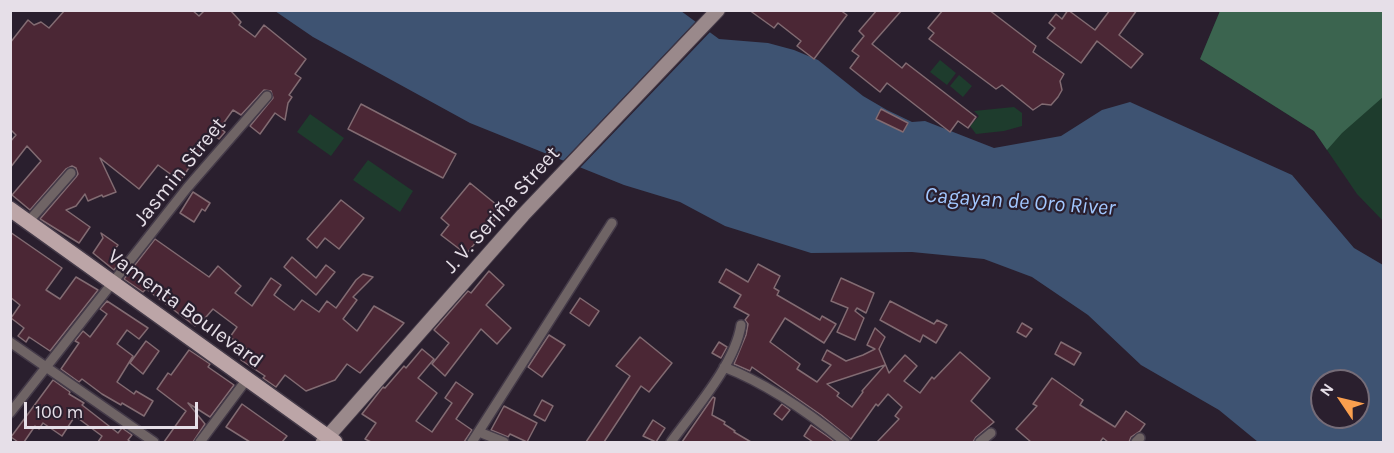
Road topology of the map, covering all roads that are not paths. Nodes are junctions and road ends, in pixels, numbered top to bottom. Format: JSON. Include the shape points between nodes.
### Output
{"nodes":[{"id":1,"x":718,"y":10,"type":"edge"},
{"id":2,"x":267,"y":96,"type":"dead end"},
{"id":3,"x":70,"y":173,"type":"dead end"},
{"id":4,"x":10,"y":209,"type":"edge"},
{"id":5,"x":28,"y":222,"type":"junction"},
{"id":6,"x":612,"y":223,"type":"dead end"},
{"id":7,"x":114,"y":283,"type":"junction"},
{"id":8,"x":741,"y":325,"type":"dead end"},
{"id":9,"x":10,"y":342,"type":"edge"},
{"id":10,"x":47,"y":367,"type":"junction"},
{"id":11,"x":724,"y":367,"type":"junction"},
{"id":12,"x":247,"y":379,"type":"junction"},
{"id":13,"x":10,"y":413,"type":"edge"},
{"id":14,"x":479,"y":432,"type":"junction"},
{"id":15,"x":991,"y":433,"type":"dead end"},
{"id":16,"x":328,"y":441,"type":"edge"},
{"id":17,"x":154,"y":442,"type":"edge"},
{"id":18,"x":200,"y":442,"type":"edge"},
{"id":19,"x":472,"y":442,"type":"edge"},
{"id":20,"x":504,"y":442,"type":"edge"},
{"id":21,"x":671,"y":442,"type":"edge"},
{"id":22,"x":844,"y":442,"type":"edge"},
{"id":23,"x":980,"y":442,"type":"edge"}],
"edges":[{"from":1,"to":16,"type":"main road","name":"J. V. Seriña Street","via":[[523,215]]},
{"from":2,"to":7,"type":"street","name":"Jasmin Street","via":[[187,188]]},
{"from":3,"to":5,"type":"street"},
{"from":4,"to":5,"type":"main road","name":"Vamenta Boulevard"},
{"from":5,"to":7,"type":"main road","name":"Vamenta Boulevard"},
{"from":6,"to":14,"type":"street"},
{"from":7,"to":10,"type":"street","name":"Jasmin Street"},
{"from":7,"to":12,"type":"main road","name":"Vamenta Boulevard"},
{"from":8,"to":11,"type":"street","via":[[736,346]]},
{"from":9,"to":10,"type":"street"},
{"from":10,"to":13,"type":"street","name":"Jasmin Street"},
{"from":10,"to":17,"type":"street"},
{"from":11,"to":21,"type":"street"},
{"from":11,"to":22,"type":"street","via":[[762,384]]},
{"from":12,"to":16,"type":"main road","name":"Vamenta Boulevard"},
{"from":12,"to":18,"type":"street"},
{"from":14,"to":19,"type":"street"},
{"from":14,"to":20,"type":"street"},
{"from":15,"to":23,"type":"street"}]}
